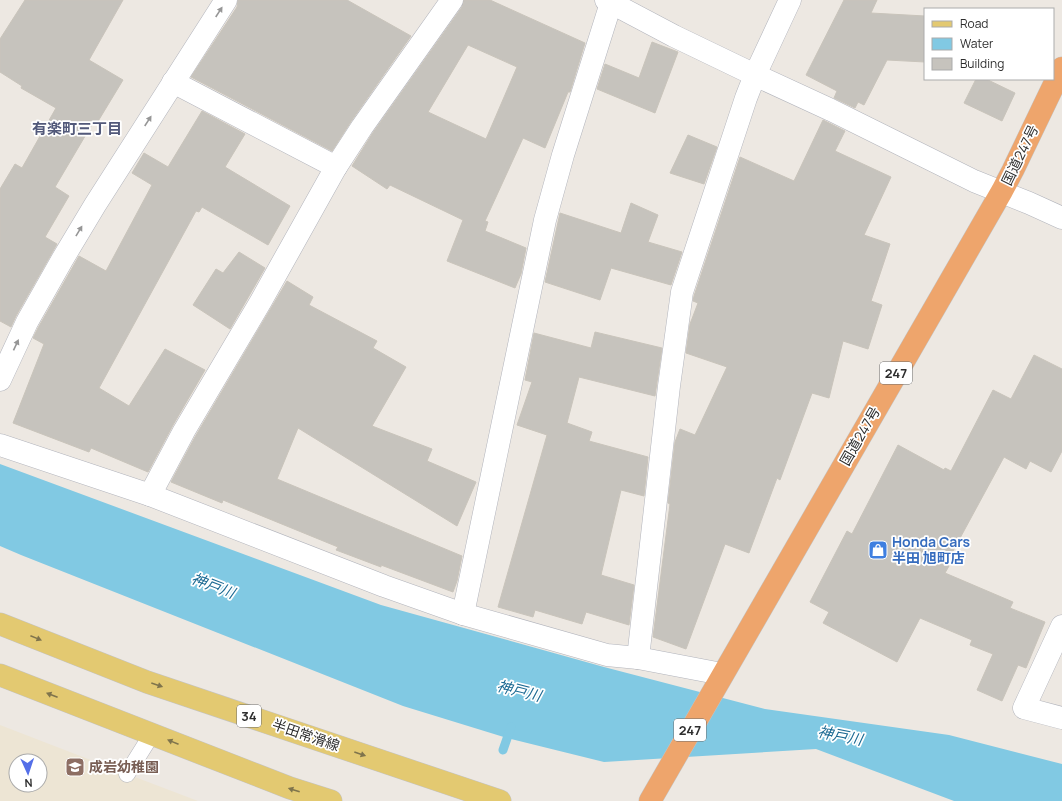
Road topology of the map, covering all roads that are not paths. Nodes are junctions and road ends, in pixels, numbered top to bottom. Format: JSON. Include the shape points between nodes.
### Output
{"nodes":[{"id":1,"x":226,"y":0,"type":"edge"},
{"id":2,"x":452,"y":0,"type":"edge"},
{"id":3,"x":790,"y":0,"type":"edge"},
{"id":4,"x":609,"y":1,"type":"edge"},
{"id":5,"x":1062,"y":68,"type":"edge"},
{"id":6,"x":755,"y":75,"type":"junction"},
{"id":7,"x":173,"y":82,"type":"junction"},
{"id":8,"x":336,"y":167,"type":"junction"},
{"id":9,"x":1002,"y":191,"type":"junction"},
{"id":10,"x":1062,"y":218,"type":"edge"},
{"id":11,"x":0,"y":380,"type":"edge"},
{"id":12,"x":0,"y":445,"type":"edge"},
{"id":13,"x":150,"y":495,"type":"junction"},
{"id":14,"x":463,"y":614,"type":"junction"},
{"id":15,"x":0,"y":624,"type":"edge"},
{"id":16,"x":1062,"y":626,"type":"edge"},
{"id":17,"x":638,"y":658,"type":"junction"},
{"id":18,"x":722,"y":674,"type":"junction"},
{"id":19,"x":0,"y":675,"type":"edge"},
{"id":20,"x":1062,"y":718,"type":"edge"},
{"id":21,"x":152,"y":734,"type":"junction"},
{"id":22,"x":126,"y":774,"type":"dead end"},
{"id":23,"x":654,"y":794,"type":"edge"},
{"id":24,"x":331,"y":801,"type":"edge"},
{"id":25,"x":500,"y":801,"type":"edge"}],
"edges":[{"from":7,"to":1,"type":"street","one_way":true},
{"from":2,"to":8,"type":"street"},
{"from":3,"to":6,"type":"street"},
{"from":4,"to":6,"type":"street"},
{"from":4,"to":14,"type":"street","via":[[545,220]]},
{"from":5,"to":9,"type":"highway","name":"国道247号","number":"247"},
{"from":6,"to":9,"type":"street","via":[[832,110],[974,181]]},
{"from":6,"to":17,"type":"street","via":[[682,292]]},
{"from":7,"to":8,"type":"street"},
{"from":11,"to":7,"type":"street","one_way":true,"via":[[27,322],[62,260]]},
{"from":8,"to":13,"type":"street"},
{"from":9,"to":10,"type":"street"},
{"from":9,"to":18,"type":"highway","name":"国道247号","number":"247"},
{"from":12,"to":13,"type":"street"},
{"from":13,"to":14,"type":"street"},
{"from":14,"to":17,"type":"street","via":[[607,655]]},
{"from":15,"to":25,"type":"main road","name":"半田常滑線","number":"34","one_way":true,"via":[[147,682]]},
{"from":16,"to":20,"type":"street","via":[[1024,708]]},
{"from":17,"to":18,"type":"street"},
{"from":18,"to":23,"type":"highway","name":"国道247号","number":"247"},
{"from":21,"to":19,"type":"main road","one_way":true},
{"from":21,"to":22,"type":"lane"},
{"from":24,"to":21,"type":"main road","one_way":true,"via":[[290,788]]}]}
